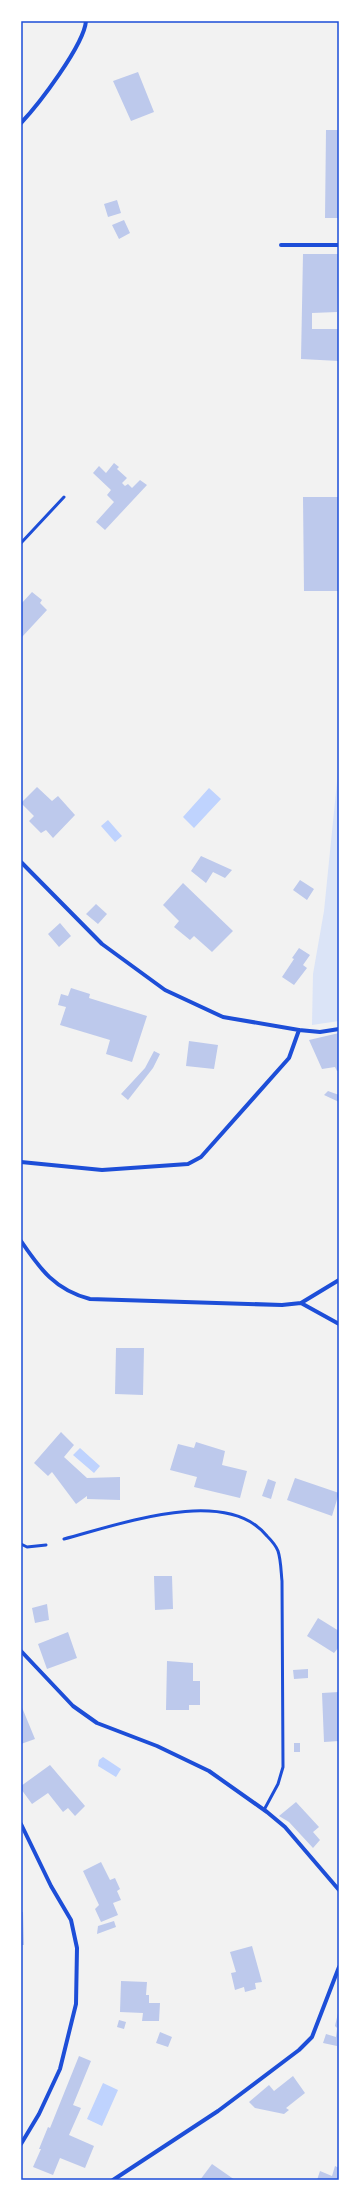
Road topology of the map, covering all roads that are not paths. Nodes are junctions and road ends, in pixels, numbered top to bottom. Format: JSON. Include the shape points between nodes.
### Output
{"nodes":[{"id":1,"x":86,"y":21,"type":"edge"},
{"id":2,"x":21,"y":123,"type":"edge"},
{"id":3,"x":281,"y":245,"type":"dead end"},
{"id":4,"x":339,"y":245,"type":"edge"},
{"id":5,"x":64,"y":497,"type":"dead end"},
{"id":6,"x":21,"y":543,"type":"edge"},
{"id":7,"x":21,"y":862,"type":"edge"},
{"id":8,"x":339,"y":1029,"type":"edge"},
{"id":9,"x":299,"y":1030,"type":"junction"},
{"id":10,"x":21,"y":1162,"type":"edge"},
{"id":11,"x":21,"y":1241,"type":"edge"},
{"id":12,"x":339,"y":1280,"type":"edge"},
{"id":13,"x":301,"y":1303,"type":"junction"},
{"id":14,"x":339,"y":1324,"type":"edge"},
{"id":15,"x":64,"y":1539,"type":"dead end"},
{"id":16,"x":21,"y":1544,"type":"edge"},
{"id":17,"x":46,"y":1544,"type":"dead end"},
{"id":18,"x":21,"y":1652,"type":"edge"},
{"id":19,"x":264,"y":1810,"type":"junction"},
{"id":20,"x":21,"y":1824,"type":"edge"},
{"id":21,"x":339,"y":1890,"type":"edge"},
{"id":22,"x":339,"y":1967,"type":"edge"},
{"id":23,"x":21,"y":2144,"type":"edge"},
{"id":24,"x":113,"y":2180,"type":"edge"}],
"edges":[{"from":1,"to":2,"type":"street","via":[[86,28],[71,54]]},
{"from":3,"to":4,"type":"street"},
{"from":5,"to":6,"type":"lane"},
{"from":7,"to":9,"type":"street","via":[[102,944],[165,990],[223,1017]]},
{"from":8,"to":9,"type":"street","via":[[320,1032]]},
{"from":9,"to":10,"type":"street","via":[[289,1058],[201,1157],[188,1164],[102,1170]]},
{"from":11,"to":13,"type":"street","via":[[38,1266],[53,1281],[63,1289],[90,1299],[266,1306]]},
{"from":12,"to":13,"type":"street"},
{"from":13,"to":14,"type":"street"},
{"from":15,"to":19,"type":"lane","via":[[159,1515],[204,1510],[234,1514],[248,1519],[259,1526],[271,1541],[278,1551],[282,1581],[283,1767],[278,1784]]},
{"from":16,"to":17,"type":"lane"},
{"from":18,"to":19,"type":"street","via":[[73,1706],[97,1723],[157,1746],[210,1772]]},
{"from":19,"to":21,"type":"street","via":[[285,1827]]},
{"from":20,"to":23,"type":"street","via":[[51,1886],[71,1920],[77,1948],[76,2004],[60,2069],[39,2114]]},
{"from":22,"to":24,"type":"street","via":[[312,2037],[299,2050],[218,2111]]}]}
